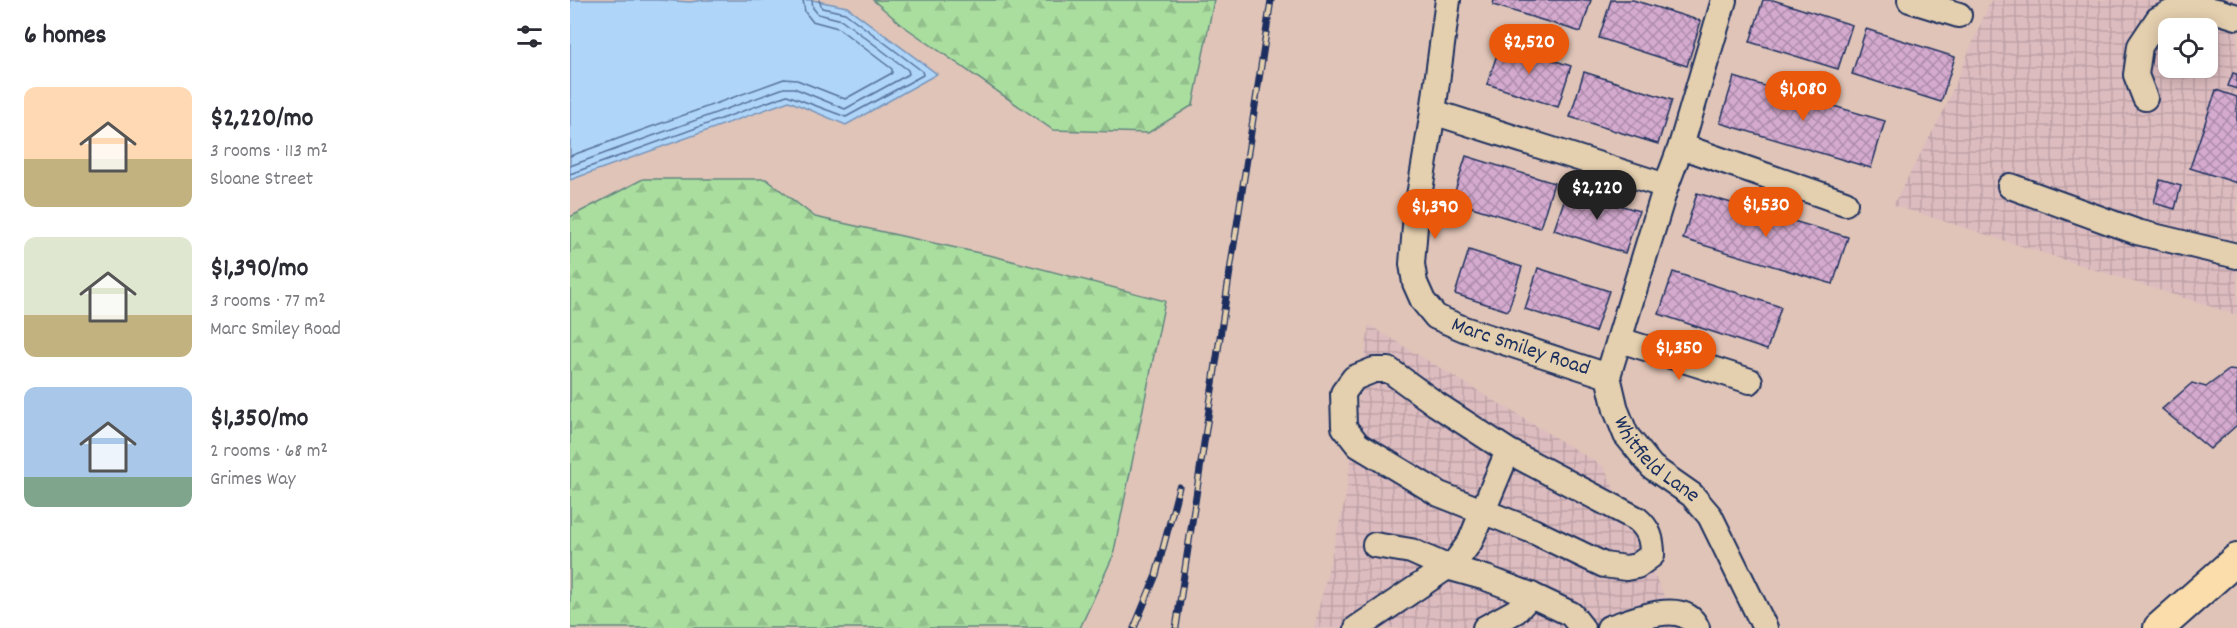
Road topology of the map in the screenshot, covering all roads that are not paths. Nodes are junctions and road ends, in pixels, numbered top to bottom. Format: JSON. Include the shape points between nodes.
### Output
{"nodes":[{"id":1,"x":1448,"y":0,"type":"edge"},
{"id":2,"x":1724,"y":0,"type":"edge"},
{"id":3,"x":1910,"y":0,"type":"edge"},
{"id":4,"x":1959,"y":15,"type":"dead end"},
{"id":5,"x":2237,"y":17,"type":"edge"},
{"id":6,"x":2145,"y":98,"type":"dead end"},
{"id":7,"x":1433,"y":112,"type":"junction"},
{"id":8,"x":1681,"y":146,"type":"junction"},
{"id":9,"x":1666,"y":186,"type":"junction"},
{"id":10,"x":2010,"y":186,"type":"dead end"},
{"id":11,"x":1845,"y":202,"type":"dead end"},
{"id":12,"x":2237,"y":256,"type":"edge"},
{"id":13,"x":1620,"y":340,"type":"junction"},
{"id":14,"x":1608,"y":376,"type":"junction"},
{"id":15,"x":1750,"y":381,"type":"dead end"},
{"id":16,"x":1508,"y":451,"type":"junction"},
{"id":17,"x":1484,"y":511,"type":"junction"},
{"id":18,"x":1375,"y":545,"type":"dead end"},
{"id":19,"x":2237,"y":559,"type":"edge"},
{"id":20,"x":1447,"y":567,"type":"junction"},
{"id":21,"x":1531,"y":595,"type":"junction"},
{"id":22,"x":1357,"y":628,"type":"edge"},
{"id":23,"x":1485,"y":628,"type":"edge"},
{"id":24,"x":1582,"y":628,"type":"edge"},
{"id":25,"x":1609,"y":628,"type":"edge"},
{"id":26,"x":1697,"y":628,"type":"edge"},
{"id":27,"x":1765,"y":628,"type":"edge"},
{"id":28,"x":2159,"y":628,"type":"edge"}],
"edges":[{"from":1,"to":7,"type":"street","name":"Marc Smiley Road"},
{"from":2,"to":8,"type":"street"},
{"from":3,"to":4,"type":"street"},
{"from":5,"to":6,"type":"street","via":[[2184,6],[2158,19],[2140,46],[2136,75]]},
{"from":7,"to":9,"type":"street"},
{"from":7,"to":14,"type":"street","name":"Marc Smiley Road","via":[[1412,264],[1423,301],[1436,317],[1464,329]]},
{"from":8,"to":9,"type":"street"},
{"from":8,"to":11,"type":"street"},
{"from":9,"to":13,"type":"street"},
{"from":10,"to":12,"type":"street","via":[[2137,232]]},
{"from":13,"to":14,"type":"street"},
{"from":13,"to":15,"type":"street"},
{"from":14,"to":27,"type":"street","name":"Whitfield Lane","via":[[1626,435],[1652,467],[1692,495],[1710,516]]},
{"from":16,"to":17,"type":"street"},
{"from":16,"to":17,"type":"street","via":[[1637,519],[1647,527],[1652,555],[1637,566],[1604,565]]},
{"from":16,"to":17,"type":"street","via":[[1389,370],[1374,370],[1354,378],[1343,393],[1344,427],[1358,445],[1439,494]]},
{"from":17,"to":20,"type":"street","via":[[1470,542]]},
{"from":18,"to":20,"type":"street","via":[[1411,551]]},
{"from":19,"to":28,"type":"main road"},
{"from":20,"to":21,"type":"street"},
{"from":20,"to":22,"type":"street"},
{"from":21,"to":23,"type":"street","via":[[1516,611]]},
{"from":21,"to":24,"type":"street","via":[[1571,614]]},
{"from":25,"to":26,"type":"street","via":[[1653,613],[1684,614]]}]}
